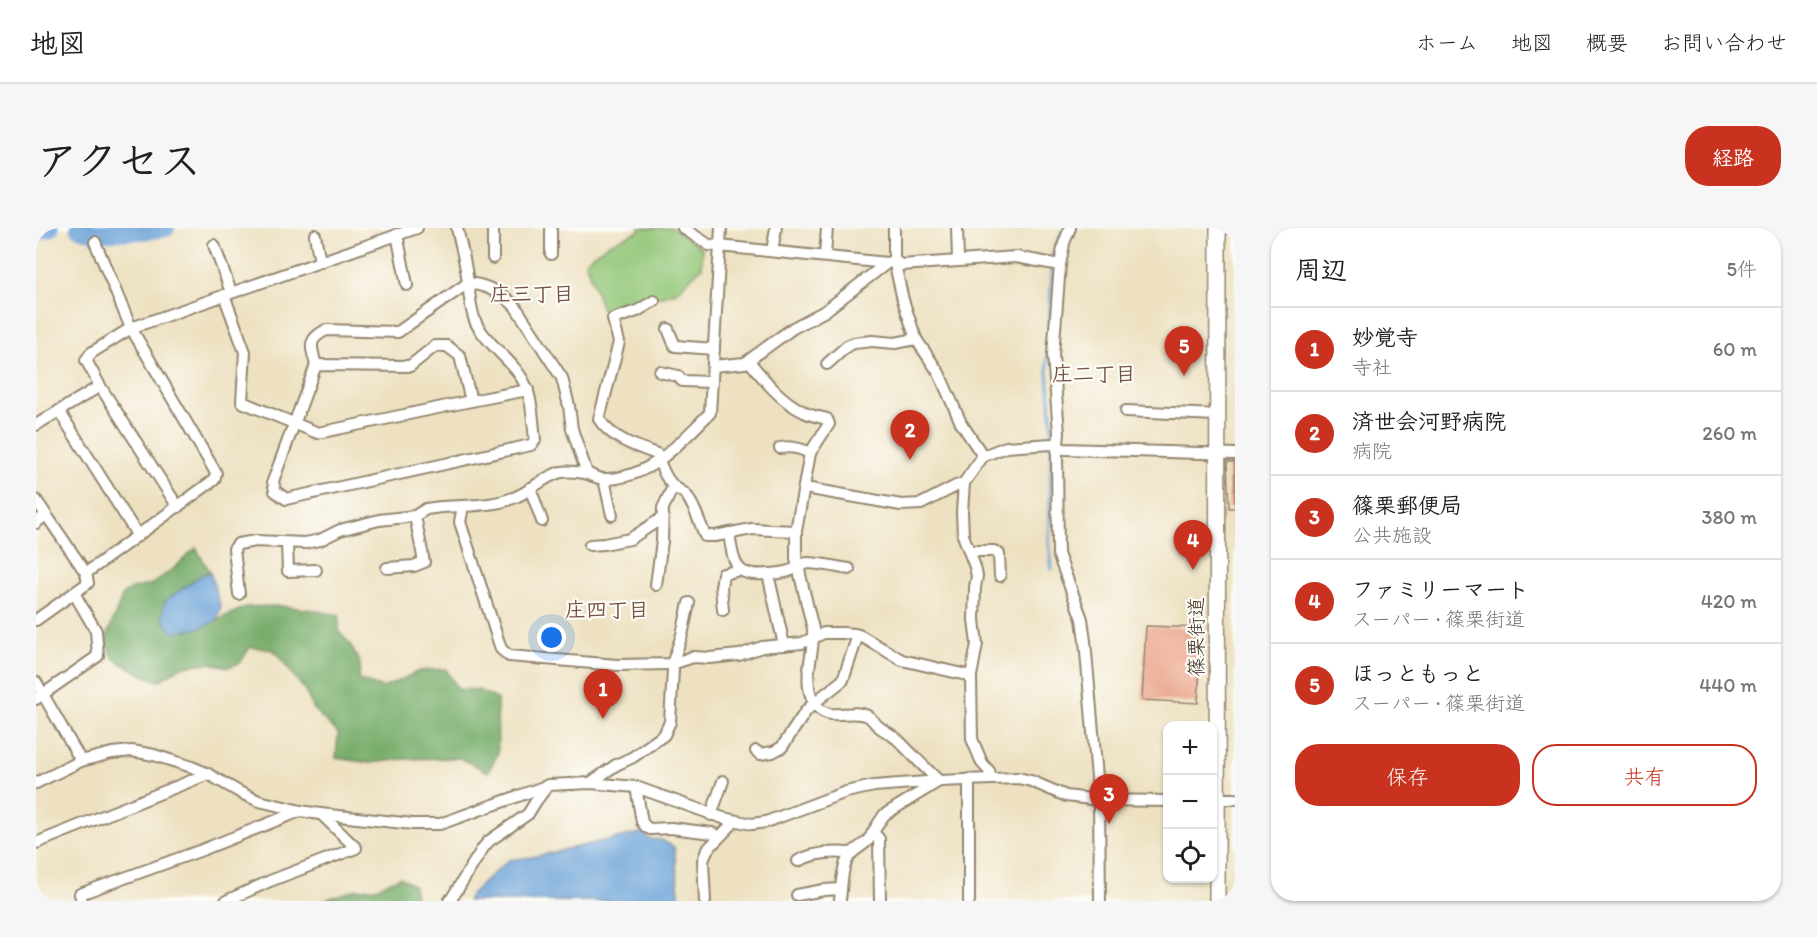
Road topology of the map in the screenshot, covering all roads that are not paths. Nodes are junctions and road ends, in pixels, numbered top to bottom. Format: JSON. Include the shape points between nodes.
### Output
{"nodes":[{"id":1,"x":417,"y":228,"type":"edge"},
{"id":2,"x":457,"y":228,"type":"edge"},
{"id":3,"x":493,"y":228,"type":"edge"},
{"id":4,"x":551,"y":228,"type":"edge"},
{"id":5,"x":683,"y":228,"type":"edge"},
{"id":6,"x":721,"y":228,"type":"edge"},
{"id":7,"x":776,"y":228,"type":"edge"},
{"id":8,"x":827,"y":228,"type":"edge"},
{"id":9,"x":894,"y":228,"type":"edge"},
{"id":10,"x":957,"y":228,"type":"edge"},
{"id":11,"x":1070,"y":228,"type":"edge"},
{"id":12,"x":1218,"y":228,"type":"edge"},
{"id":13,"x":393,"y":233,"type":"edge"},
{"id":14,"x":315,"y":236,"type":"dead end"},
{"id":15,"x":95,"y":242,"type":"dead end"},
{"id":16,"x":214,"y":245,"type":"dead end"},
{"id":17,"x":719,"y":247,"type":"junction"},
{"id":18,"x":772,"y":251,"type":"junction"},
{"id":19,"x":551,"y":254,"type":"dead end"},
{"id":20,"x":825,"y":256,"type":"junction"},
{"id":21,"x":493,"y":258,"type":"dead end"},
{"id":22,"x":958,"y":260,"type":"junction"},
{"id":23,"x":891,"y":261,"type":"junction"},
{"id":24,"x":320,"y":262,"type":"junction"},
{"id":25,"x":1060,"y":265,"type":"junction"},
{"id":26,"x":468,"y":283,"type":"junction"},
{"id":27,"x":407,"y":285,"type":"dead end"},
{"id":28,"x":228,"y":294,"type":"junction"},
{"id":29,"x":654,"y":301,"type":"dead end"},
{"id":30,"x":131,"y":328,"type":"junction"},
{"id":31,"x":668,"y":329,"type":"dead end"},
{"id":32,"x":916,"y":339,"type":"junction"},
{"id":33,"x":714,"y":349,"type":"junction"},
{"id":34,"x":749,"y":361,"type":"junction"},
{"id":35,"x":316,"y":364,"type":"junction"},
{"id":36,"x":827,"y":364,"type":"dead end"},
{"id":37,"x":713,"y":366,"type":"junction"},
{"id":38,"x":660,"y":372,"type":"dead end"},
{"id":39,"x":712,"y":382,"type":"junction"},
{"id":40,"x":100,"y":386,"type":"junction"},
{"id":41,"x":528,"y":390,"type":"junction"},
{"id":42,"x":471,"y":401,"type":"junction"},
{"id":43,"x":59,"y":411,"type":"junction"},
{"id":44,"x":1126,"y":411,"type":"dead end"},
{"id":45,"x":1217,"y":415,"type":"junction"},
{"id":46,"x":294,"y":424,"type":"junction"},
{"id":47,"x":36,"y":425,"type":"edge"},
{"id":48,"x":1058,"y":447,"type":"junction"},
{"id":49,"x":780,"y":448,"type":"dead end"},
{"id":50,"x":810,"y":453,"type":"junction"},
{"id":51,"x":1217,"y":453,"type":"junction"},
{"id":52,"x":1235,"y":454,"type":"edge"},
{"id":53,"x":983,"y":456,"type":"junction"},
{"id":54,"x":659,"y":460,"type":"junction"},
{"id":55,"x":586,"y":473,"type":"junction"},
{"id":56,"x":604,"y":479,"type":"junction"},
{"id":57,"x":964,"y":483,"type":"junction"},
{"id":58,"x":530,"y":488,"type":"junction"},
{"id":59,"x":676,"y":488,"type":"junction"},
{"id":60,"x":805,"y":488,"type":"junction"},
{"id":61,"x":36,"y":500,"type":"edge"},
{"id":62,"x":463,"y":506,"type":"junction"},
{"id":63,"x":178,"y":507,"type":"junction"},
{"id":64,"x":45,"y":515,"type":"junction"},
{"id":65,"x":612,"y":515,"type":"dead end"},
{"id":66,"x":415,"y":516,"type":"junction"},
{"id":67,"x":662,"y":518,"type":"junction"},
{"id":68,"x":542,"y":521,"type":"dead end"},
{"id":69,"x":36,"y":523,"type":"edge"},
{"id":70,"x":796,"y":531,"type":"junction"},
{"id":71,"x":729,"y":533,"type":"junction"},
{"id":72,"x":138,"y":536,"type":"junction"},
{"id":73,"x":287,"y":543,"type":"junction"},
{"id":74,"x":590,"y":545,"type":"dead end"},
{"id":75,"x":970,"y":551,"type":"junction"},
{"id":76,"x":798,"y":567,"type":"junction"},
{"id":77,"x":387,"y":568,"type":"dead end"},
{"id":78,"x":849,"y":569,"type":"dead end"},
{"id":79,"x":316,"y":570,"type":"dead end"},
{"id":80,"x":740,"y":570,"type":"junction"},
{"id":81,"x":86,"y":573,"type":"junction"},
{"id":82,"x":768,"y":574,"type":"junction"},
{"id":83,"x":1000,"y":576,"type":"dead end"},
{"id":84,"x":656,"y":585,"type":"dead end"},
{"id":85,"x":74,"y":593,"type":"junction"},
{"id":86,"x":238,"y":594,"type":"dead end"},
{"id":87,"x":688,"y":603,"type":"dead end"},
{"id":88,"x":723,"y":610,"type":"dead end"},
{"id":89,"x":36,"y":620,"type":"edge"},
{"id":90,"x":858,"y":635,"type":"junction"},
{"id":91,"x":814,"y":637,"type":"junction"},
{"id":92,"x":784,"y":645,"type":"junction"},
{"id":93,"x":672,"y":664,"type":"junction"},
{"id":94,"x":972,"y":676,"type":"junction"},
{"id":95,"x":36,"y":682,"type":"edge"},
{"id":96,"x":40,"y":697,"type":"edge"},
{"id":97,"x":814,"y":703,"type":"junction"},
{"id":98,"x":756,"y":751,"type":"dead end"},
{"id":99,"x":81,"y":761,"type":"junction"},
{"id":100,"x":208,"y":774,"type":"junction"},
{"id":101,"x":1215,"y":775,"type":"edge"},
{"id":102,"x":991,"y":779,"type":"junction"},
{"id":103,"x":969,"y":780,"type":"junction"},
{"id":104,"x":723,"y":781,"type":"dead end"},
{"id":105,"x":939,"y":781,"type":"junction"},
{"id":106,"x":36,"y":783,"type":"edge"},
{"id":107,"x":590,"y":783,"type":"junction"},
{"id":108,"x":549,"y":784,"type":"junction"},
{"id":109,"x":636,"y":788,"type":"junction"},
{"id":110,"x":1217,"y":799,"type":"edge"},
{"id":111,"x":1235,"y":799,"type":"edge"},
{"id":112,"x":1099,"y":800,"type":"junction"},
{"id":113,"x":1163,"y":801,"type":"edge"},
{"id":114,"x":301,"y":811,"type":"junction"},
{"id":115,"x":320,"y":814,"type":"junction"},
{"id":116,"x":711,"y":815,"type":"junction"},
{"id":117,"x":735,"y":821,"type":"junction"},
{"id":118,"x":1216,"y":829,"type":"edge"},
{"id":119,"x":873,"y":832,"type":"junction"},
{"id":120,"x":719,"y":837,"type":"junction"},
{"id":121,"x":36,"y":843,"type":"edge"},
{"id":122,"x":851,"y":853,"type":"junction"},
{"id":123,"x":798,"y":861,"type":"dead end"},
{"id":124,"x":797,"y":895,"type":"dead end"},
{"id":125,"x":841,"y":895,"type":"edge"},
{"id":126,"x":82,"y":901,"type":"edge"},
{"id":127,"x":226,"y":901,"type":"edge"},
{"id":128,"x":449,"y":901,"type":"edge"},
{"id":129,"x":705,"y":901,"type":"edge"},
{"id":130,"x":880,"y":901,"type":"edge"},
{"id":131,"x":969,"y":901,"type":"edge"},
{"id":132,"x":1100,"y":901,"type":"edge"},
{"id":133,"x":1217,"y":901,"type":"edge"}],
"edges":[{"from":1,"to":13,"type":"street"},
{"from":2,"to":26,"type":"street"},
{"from":3,"to":21,"type":"street"},
{"from":4,"to":19,"type":"street"},
{"from":5,"to":17,"type":"street"},
{"from":6,"to":17,"type":"street"},
{"from":7,"to":18,"type":"street"},
{"from":8,"to":20,"type":"street"},
{"from":9,"to":23,"type":"street"},
{"from":10,"to":22,"type":"street"},
{"from":11,"to":25,"type":"street"},
{"from":12,"to":45,"type":"main road","name":"篠栗街道"},
{"from":13,"to":24,"type":"street"},
{"from":13,"to":27,"type":"street"},
{"from":14,"to":24,"type":"street"},
{"from":15,"to":30,"type":"street"},
{"from":16,"to":28,"type":"street"},
{"from":17,"to":18,"type":"street"},
{"from":17,"to":33,"type":"street"},
{"from":18,"to":20,"type":"street"},
{"from":20,"to":23,"type":"street"},
{"from":22,"to":23,"type":"street","via":[[901,265]]},
{"from":22,"to":25,"type":"street","via":[[1016,257]]},
{"from":23,"to":32,"type":"street"},
{"from":23,"to":34,"type":"street"},
{"from":24,"to":28,"type":"street"},
{"from":25,"to":48,"type":"street","via":[[1053,355]]},
{"from":26,"to":35,"type":"street","via":[[398,332],[326,330],[312,340]]},
{"from":26,"to":41,"type":"street","via":[[469,302],[477,323]]},
{"from":26,"to":55,"type":"street","via":[[506,297],[543,347],[562,378]]},
{"from":28,"to":30,"type":"street"},
{"from":28,"to":46,"type":"street","via":[[245,352],[242,402]]},
{"from":29,"to":54,"type":"street","via":[[613,319],[619,342],[599,419],[629,444],[657,454]]},
{"from":30,"to":40,"type":"street","via":[[86,360]]},
{"from":30,"to":63,"type":"street","via":[[216,473],[214,480]]},
{"from":31,"to":33,"type":"street","via":[[675,346]]},
{"from":32,"to":36,"type":"street","via":[[895,344],[854,343]]},
{"from":32,"to":53,"type":"street","via":[[939,373],[962,423]]},
{"from":33,"to":37,"type":"street"},
{"from":34,"to":37,"type":"street"},
{"from":34,"to":50,"type":"street","via":[[777,394],[804,412],[827,420],[829,424]]},
{"from":35,"to":42,"type":"street","via":[[410,366],[435,346],[447,346],[460,356]]},
{"from":35,"to":46,"type":"street"},
{"from":37,"to":39,"type":"street"},
{"from":38,"to":39,"type":"street","via":[[678,376],[682,381]]},
{"from":39,"to":54,"type":"street","via":[[710,412]]},
{"from":40,"to":43,"type":"street"},
{"from":40,"to":63,"type":"street"},
{"from":41,"to":42,"type":"street"},
{"from":41,"to":46,"type":"street","via":[[535,440],[531,445],[286,499],[275,491],[273,481]]},
{"from":42,"to":46,"type":"street","via":[[318,433]]},
{"from":43,"to":47,"type":"street"},
{"from":43,"to":72,"type":"street"},
{"from":44,"to":45,"type":"street"},
{"from":45,"to":51,"type":"main road","name":"篠栗街道"},
{"from":48,"to":51,"type":"street"},
{"from":48,"to":53,"type":"street","via":[[1006,447]]},
{"from":48,"to":112,"type":"street","via":[[1058,554],[1082,620]]},
{"from":49,"to":50,"type":"street"},
{"from":50,"to":60,"type":"street"},
{"from":51,"to":52,"type":"street"},
{"from":51,"to":101,"type":"main road","name":"篠栗街道"},
{"from":53,"to":57,"type":"street"},
{"from":54,"to":56,"type":"street","via":[[625,478]]},
{"from":54,"to":59,"type":"street"},
{"from":55,"to":56,"type":"street"},
{"from":55,"to":58,"type":"street","via":[[563,472]]},
{"from":56,"to":65,"type":"street"},
{"from":57,"to":60,"type":"street","via":[[921,504],[902,505]]},
{"from":57,"to":75,"type":"street","via":[[963,535]]},
{"from":58,"to":62,"type":"street","via":[[513,498]]},
{"from":58,"to":68,"type":"street"},
{"from":59,"to":67,"type":"street","via":[[666,499]]},
{"from":59,"to":71,"type":"street","via":[[688,497],[705,536]]},
{"from":60,"to":70,"type":"street"},
{"from":61,"to":64,"type":"street"},
{"from":62,"to":66,"type":"street","via":[[426,509]]},
{"from":62,"to":93,"type":"street","via":[[460,522],[501,649],[509,656],[617,665]]},
{"from":63,"to":72,"type":"street"},
{"from":64,"to":69,"type":"street"},
{"from":64,"to":81,"type":"street"},
{"from":66,"to":73,"type":"street","via":[[379,520],[340,530],[320,540]]},
{"from":66,"to":77,"type":"street","via":[[424,562]]},
{"from":67,"to":74,"type":"street","via":[[630,539]]},
{"from":67,"to":84,"type":"street"},
{"from":70,"to":71,"type":"street","via":[[752,529]]},
{"from":70,"to":76,"type":"street"},
{"from":71,"to":80,"type":"street"},
{"from":72,"to":81,"type":"street"},
{"from":73,"to":79,"type":"street","via":[[288,571]]},
{"from":73,"to":86,"type":"street","via":[[238,544],[234,549]]},
{"from":75,"to":83,"type":"street","via":[[999,554]]},
{"from":75,"to":94,"type":"street","via":[[977,576],[977,644]]},
{"from":76,"to":78,"type":"street","via":[[805,563]]},
{"from":76,"to":82,"type":"street"},
{"from":76,"to":91,"type":"street"},
{"from":80,"to":82,"type":"street","via":[[746,574]]},
{"from":80,"to":88,"type":"street","via":[[723,574]]},
{"from":81,"to":85,"type":"street","via":[[88,584]]},
{"from":82,"to":92,"type":"street"},
{"from":85,"to":89,"type":"street"},
{"from":85,"to":96,"type":"street","via":[[96,631],[98,656]]},
{"from":87,"to":93,"type":"street"},
{"from":90,"to":91,"type":"street","via":[[824,633]]},
{"from":90,"to":94,"type":"street","via":[[902,660]]},
{"from":90,"to":97,"type":"street","via":[[843,680]]},
{"from":91,"to":92,"type":"street","via":[[802,644]]},
{"from":91,"to":97,"type":"street","via":[[809,666]]},
{"from":92,"to":93,"type":"street","via":[[739,655],[693,657]]},
{"from":93,"to":107,"type":"street","via":[[670,722],[664,735]]},
{"from":94,"to":102,"type":"street","via":[[972,739]]},
{"from":95,"to":96,"type":"street"},
{"from":96,"to":99,"type":"street"},
{"from":97,"to":98,"type":"street","via":[[782,747],[760,754]]},
{"from":97,"to":105,"type":"street","via":[[825,714],[869,716]]},
{"from":99,"to":100,"type":"street","via":[[132,751]]},
{"from":99,"to":106,"type":"street"},
{"from":100,"to":114,"type":"street","via":[[259,801]]},
{"from":100,"to":121,"type":"street"},
{"from":102,"to":103,"type":"street"},
{"from":102,"to":112,"type":"street","via":[[1018,778],[1066,796]]},
{"from":103,"to":105,"type":"street"},
{"from":103,"to":131,"type":"street"},
{"from":104,"to":116,"type":"street"},
{"from":105,"to":117,"type":"street","via":[[874,786],[846,792],[766,822]]},
{"from":105,"to":119,"type":"street","via":[[884,815]]},
{"from":107,"to":108,"type":"street"},
{"from":107,"to":109,"type":"street"},
{"from":108,"to":115,"type":"street","via":[[440,824]]},
{"from":108,"to":128,"type":"street","via":[[528,814],[483,848]]},
{"from":109,"to":116,"type":"street"},
{"from":109,"to":120,"type":"street","via":[[642,822],[650,829],[702,831]]},
{"from":110,"to":111,"type":"street"},
{"from":112,"to":113,"type":"street"},
{"from":112,"to":132,"type":"street"},
{"from":114,"to":115,"type":"street"},
{"from":114,"to":126,"type":"street","via":[[80,894]]},
{"from":115,"to":127,"type":"street","via":[[356,848]]},
{"from":116,"to":117,"type":"street"},
{"from":117,"to":120,"type":"street"},
{"from":118,"to":133,"type":"main road","name":"篠栗街道"},
{"from":119,"to":122,"type":"street","via":[[862,847]]},
{"from":119,"to":130,"type":"street","via":[[879,839]]},
{"from":120,"to":129,"type":"street","via":[[703,861]]},
{"from":122,"to":123,"type":"street","via":[[817,853]]},
{"from":122,"to":125,"type":"street"},
{"from":124,"to":125,"type":"street","via":[[824,890]]}]}
